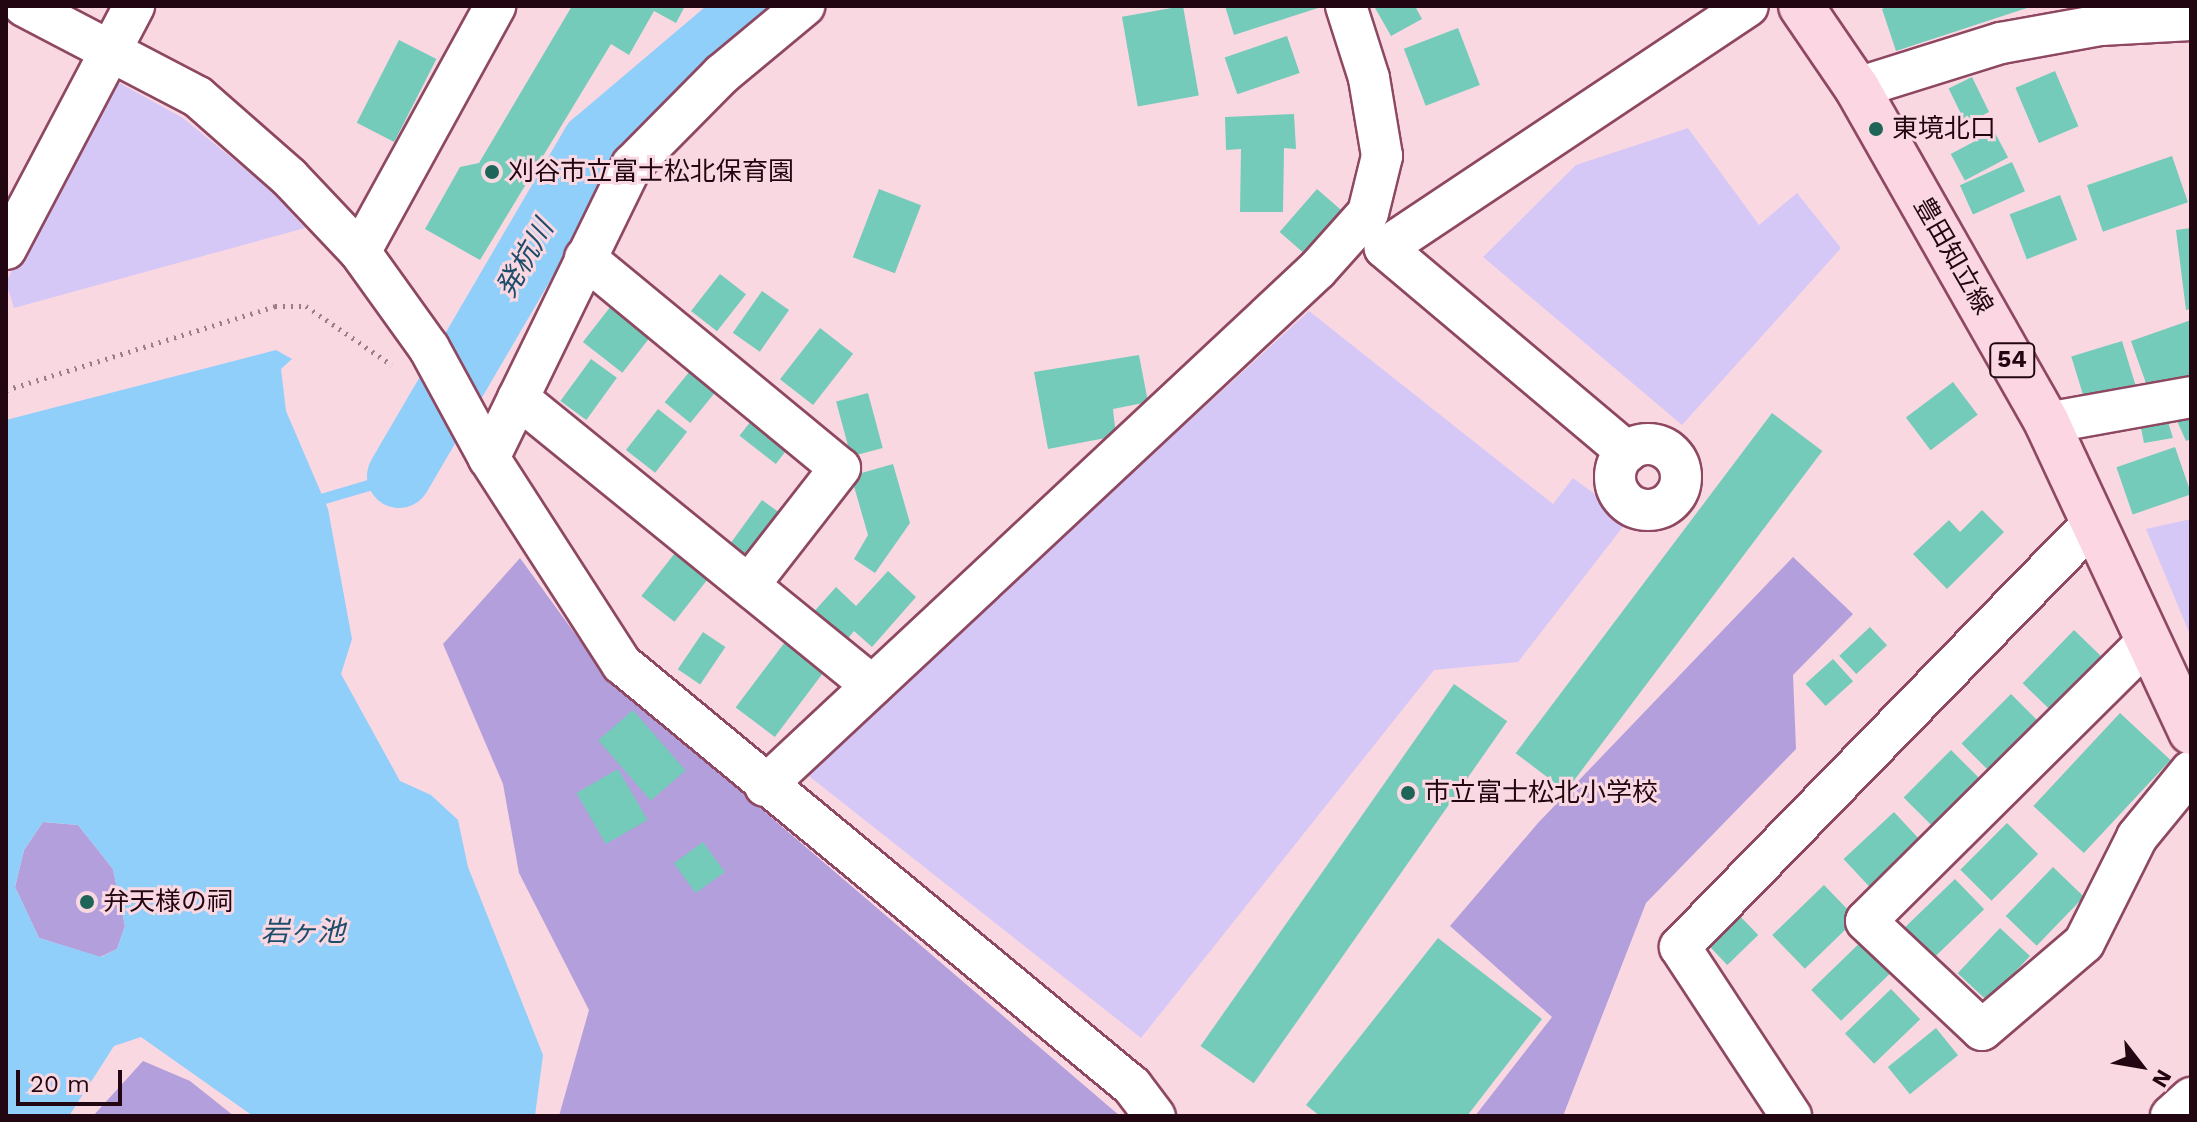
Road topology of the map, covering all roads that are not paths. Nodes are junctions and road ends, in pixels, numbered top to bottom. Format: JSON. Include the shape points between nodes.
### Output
{"nodes":[{"id":1,"x":24,"y":6,"type":"edge"},
{"id":2,"x":134,"y":6,"type":"edge"},
{"id":3,"x":495,"y":6,"type":"edge"},
{"id":4,"x":804,"y":6,"type":"edge"},
{"id":5,"x":1346,"y":6,"type":"edge"},
{"id":6,"x":1748,"y":6,"type":"edge"},
{"id":7,"x":1801,"y":6,"type":"edge"},
{"id":8,"x":2100,"y":16,"type":"edge"},
{"id":9,"x":2191,"y":20,"type":"edge"},
{"id":10,"x":111,"y":50,"type":"junction"},
{"id":11,"x":1857,"y":88,"type":"junction"},
{"id":12,"x":6,"y":249,"type":"edge"},
{"id":13,"x":360,"y":252,"type":"junction"},
{"id":14,"x":585,"y":258,"type":"junction"},
{"id":15,"x":2191,"y":397,"type":"edge"},
{"id":16,"x":518,"y":398,"type":"junction"},
{"id":17,"x":2047,"y":423,"type":"junction"},
{"id":18,"x":1627,"y":452,"type":"dead end"},
{"id":19,"x":489,"y":458,"type":"junction"},
{"id":20,"x":2093,"y":523,"type":"junction"},
{"id":21,"x":749,"y":585,"type":"junction"},
{"id":22,"x":2148,"y":641,"type":"junction"},
{"id":23,"x":872,"y":686,"type":"junction"},
{"id":24,"x":2191,"y":732,"type":"edge"},
{"id":25,"x":2191,"y":771,"type":"edge"},
{"id":26,"x":765,"y":786,"type":"junction"},
{"id":27,"x":2191,"y":1098,"type":"edge"},
{"id":28,"x":1155,"y":1116,"type":"edge"},
{"id":29,"x":1791,"y":1116,"type":"edge"},
{"id":30,"x":2171,"y":1116,"type":"edge"}],
"edges":[{"from":1,"to":10,"type":"street"},
{"from":2,"to":10,"type":"street"},
{"from":3,"to":13,"type":"street"},
{"from":4,"to":14,"type":"street","via":[[722,74],[632,165]]},
{"from":5,"to":23,"type":"street","via":[[1369,78],[1382,156],[1368,213],[1317,270]]},
{"from":6,"to":18,"type":"street","via":[[1385,248]]},
{"from":7,"to":11,"type":"main road","name":"豊田知立線","number":"54"},
{"from":8,"to":9,"type":"street"},
{"from":8,"to":11,"type":"street"},
{"from":10,"to":12,"type":"street"},
{"from":10,"to":13,"type":"street","via":[[198,97],[289,177]]},
{"from":11,"to":17,"type":"main road","name":"豊田知立線","number":"54"},
{"from":13,"to":19,"type":"street","via":[[429,348]]},
{"from":14,"to":16,"type":"street"},
{"from":14,"to":21,"type":"street","via":[[840,468]]},
{"from":15,"to":17,"type":"street"},
{"from":16,"to":19,"type":"street"},
{"from":16,"to":21,"type":"street"},
{"from":17,"to":20,"type":"main road","name":"豊田知立線","number":"54"},
{"from":19,"to":26,"type":"street","via":[[622,664]]},
{"from":20,"to":22,"type":"main road","name":"豊田知立線","number":"54"},
{"from":20,"to":29,"type":"street","via":[[1680,947]]},
{"from":21,"to":23,"type":"street"},
{"from":22,"to":24,"type":"main road","name":"豊田知立線","number":"54"},
{"from":22,"to":25,"type":"street","via":[[1866,921],[1982,1030],[2084,943],[2137,837]]},
{"from":23,"to":26,"type":"street"},
{"from":26,"to":28,"type":"street","via":[[1132,1086]]},
{"from":27,"to":30,"type":"street"}]}
